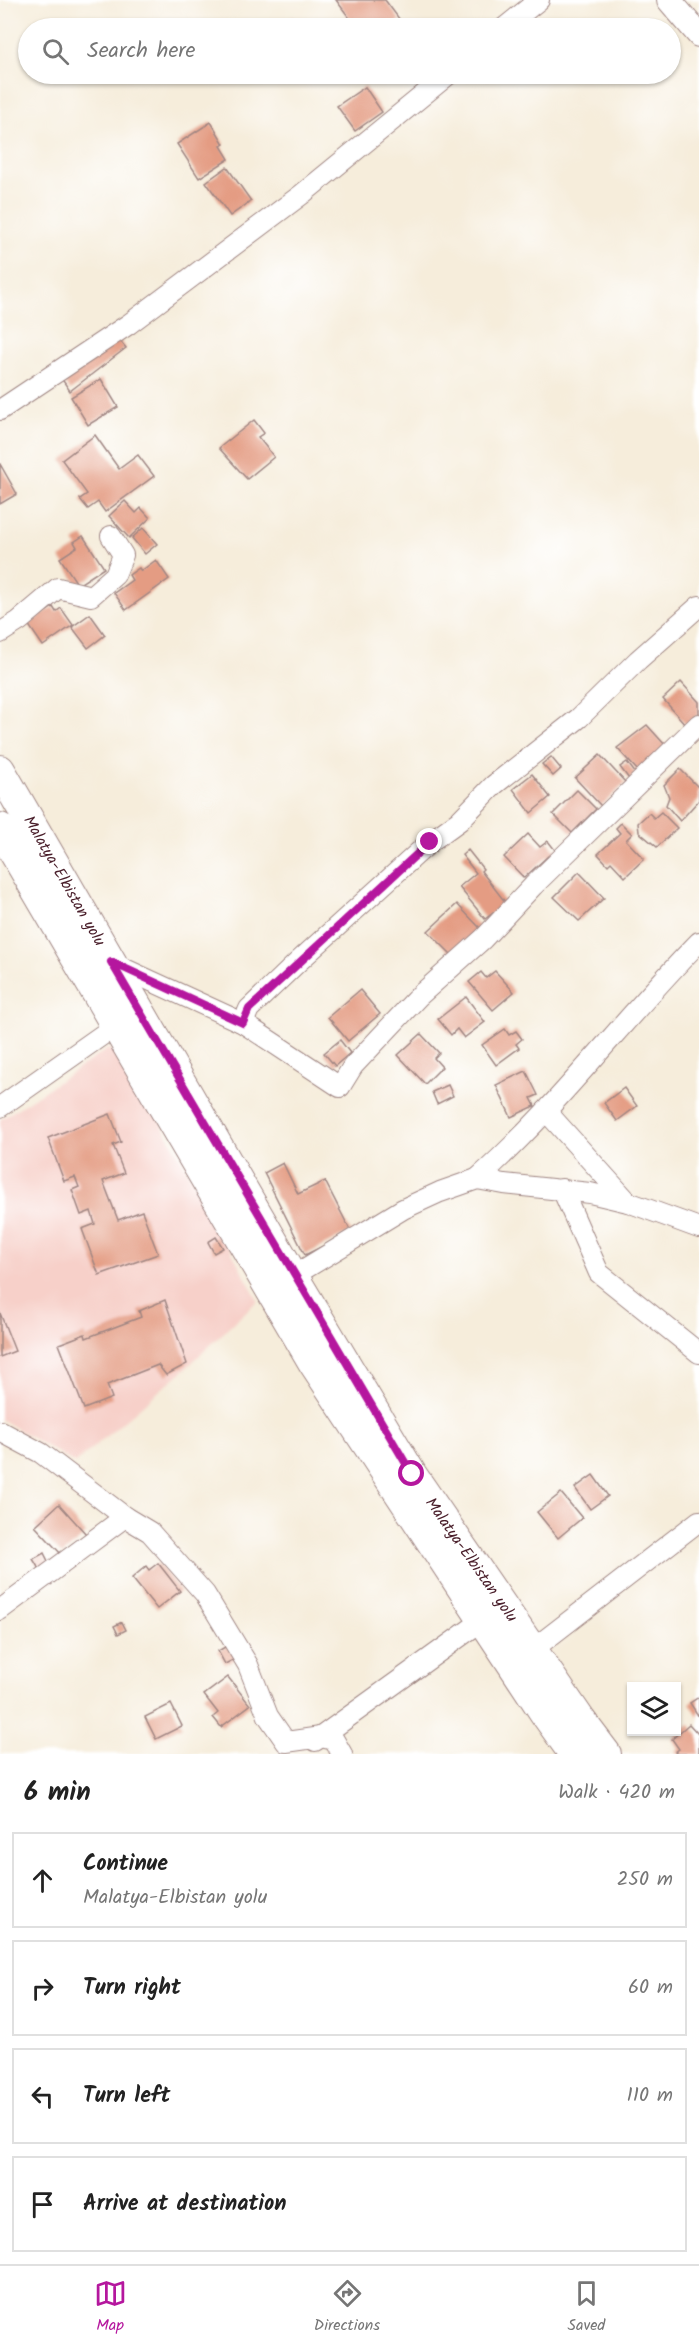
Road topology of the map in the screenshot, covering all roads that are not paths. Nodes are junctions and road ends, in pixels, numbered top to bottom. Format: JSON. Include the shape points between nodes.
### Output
{"nodes":[{"id":1,"x":539,"y":0,"type":"edge"},
{"id":2,"x":669,"y":0,"type":"edge"},
{"id":3,"x":516,"y":18,"type":"edge"},
{"id":4,"x":699,"y":35,"type":"edge"},
{"id":5,"x":437,"y":84,"type":"edge"},
{"id":6,"x":0,"y":410,"type":"edge"},
{"id":7,"x":111,"y":536,"type":"dead end"},
{"id":8,"x":699,"y":606,"type":"edge"},
{"id":9,"x":0,"y":633,"type":"edge"},
{"id":10,"x":699,"y":724,"type":"edge"},
{"id":11,"x":0,"y":770,"type":"edge"},
{"id":12,"x":0,"y":828,"type":"edge"},
{"id":13,"x":699,"y":942,"type":"edge"},
{"id":14,"x":111,"y":962,"type":"junction"},
{"id":15,"x":243,"y":1023,"type":"junction"},
{"id":16,"x":114,"y":1026,"type":"junction"},
{"id":17,"x":0,"y":1107,"type":"edge"},
{"id":18,"x":546,"y":1111,"type":"junction"},
{"id":19,"x":477,"y":1179,"type":"junction"},
{"id":20,"x":562,"y":1190,"type":"junction"},
{"id":21,"x":628,"y":1202,"type":"junction"},
{"id":22,"x":699,"y":1228,"type":"edge"},
{"id":23,"x":293,"y":1276,"type":"junction"},
{"id":24,"x":699,"y":1353,"type":"edge"},
{"id":25,"x":0,"y":1431,"type":"edge"},
{"id":26,"x":125,"y":1517,"type":"junction"},
{"id":27,"x":699,"y":1521,"type":"edge"},
{"id":28,"x":0,"y":1610,"type":"edge"},
{"id":29,"x":483,"y":1620,"type":"junction"},
{"id":30,"x":532,"y":1650,"type":"junction"},
{"id":31,"x":321,"y":1737,"type":"junction"},
{"id":32,"x":295,"y":1754,"type":"edge"},
{"id":33,"x":342,"y":1754,"type":"edge"},
{"id":34,"x":574,"y":1754,"type":"edge"},
{"id":35,"x":606,"y":1754,"type":"edge"}],
"edges":[{"from":1,"to":3,"type":"street"},
{"from":2,"to":4,"type":"street"},
{"from":5,"to":6,"type":"street","via":[[291,202],[129,324]]},
{"from":7,"to":9,"type":"street","via":[[123,555],[115,575],[92,596],[58,588]]},
{"from":8,"to":15,"type":"street","via":[[579,718],[494,785],[299,961],[249,1009]]},
{"from":10,"to":15,"type":"street","via":[[483,939],[419,996],[353,1066],[340,1087]]},
{"from":11,"to":14,"type":"main road","name":"Malatya-Elbistan yolu"},
{"from":12,"to":16,"type":"main road","name":"Malatya-Elbistan yolu"},
{"from":13,"to":18,"type":"street"},
{"from":14,"to":15,"type":"street"},
{"from":14,"to":23,"type":"main road","name":"Malatya-Elbistan yolu"},
{"from":16,"to":17,"type":"street"},
{"from":16,"to":29,"type":"main road","name":"Malatya-Elbistan yolu","via":[[313,1362]]},
{"from":18,"to":19,"type":"street","via":[[523,1138]]},
{"from":18,"to":21,"type":"street"},
{"from":19,"to":20,"type":"street"},
{"from":19,"to":23,"type":"street","via":[[403,1209]]},
{"from":20,"to":21,"type":"street"},
{"from":20,"to":24,"type":"street","via":[[599,1273]]},
{"from":21,"to":22,"type":"street"},
{"from":23,"to":30,"type":"main road","name":"Malatya-Elbistan yolu","via":[[412,1474]]},
{"from":25,"to":26,"type":"street","via":[[41,1453]]},
{"from":26,"to":28,"type":"street"},
{"from":26,"to":31,"type":"street","via":[[150,1532],[205,1594],[248,1665],[268,1716],[286,1742]]},
{"from":27,"to":30,"type":"street"},
{"from":29,"to":31,"type":"street"},
{"from":29,"to":34,"type":"main road","name":"Malatya-Elbistan yolu"},
{"from":30,"to":35,"type":"main road","name":"Malatya-Elbistan yolu"},
{"from":31,"to":32,"type":"street"},
{"from":31,"to":33,"type":"street","via":[[334,1740]]}]}
